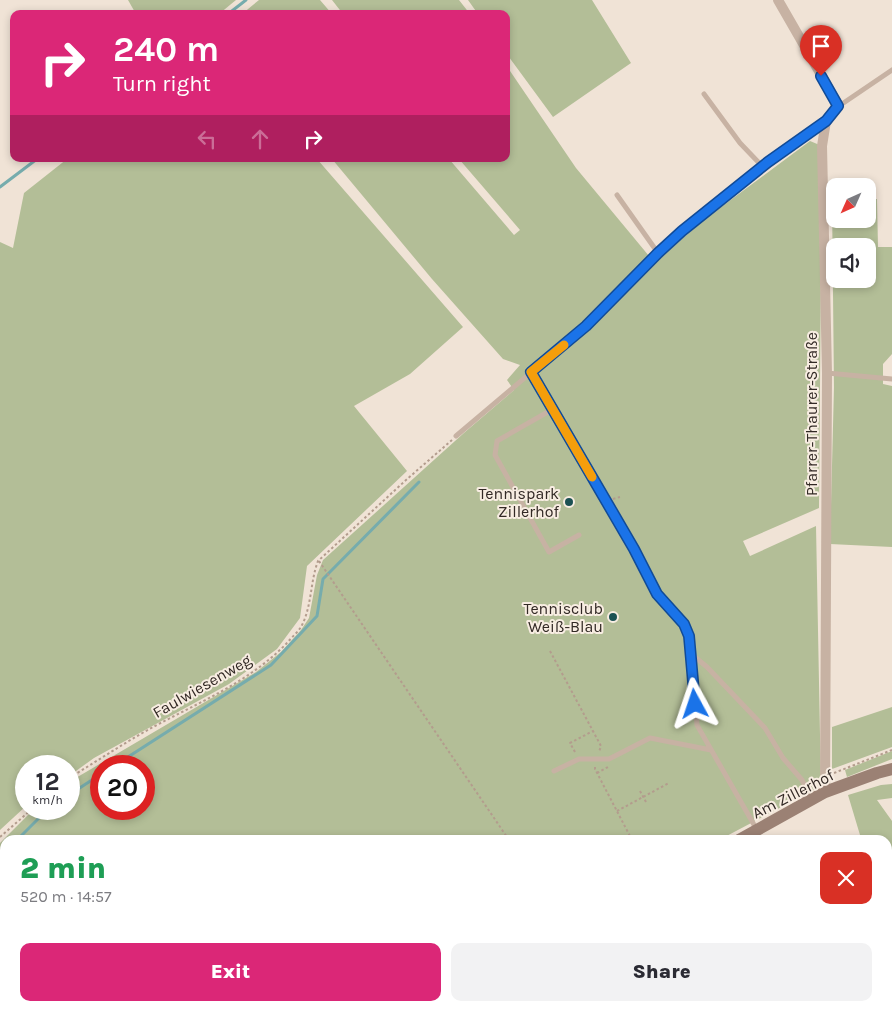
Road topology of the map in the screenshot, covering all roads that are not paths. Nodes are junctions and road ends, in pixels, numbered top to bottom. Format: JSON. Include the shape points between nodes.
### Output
{"nodes":[{"id":1,"x":778,"y":0,"type":"edge"},
{"id":2,"x":892,"y":70,"type":"edge"},
{"id":3,"x":704,"y":94,"type":"dead end"},
{"id":4,"x":838,"y":106,"type":"junction"},
{"id":5,"x":826,"y":121,"type":"junction"},
{"id":6,"x":762,"y":167,"type":"junction"},
{"id":7,"x":617,"y":195,"type":"dead end"},
{"id":8,"x":658,"y":253,"type":"junction"},
{"id":9,"x":531,"y":372,"type":"junction"},
{"id":10,"x":827,"y":372,"type":"junction"},
{"id":11,"x":892,"y":379,"type":"edge"},
{"id":12,"x":553,"y":409,"type":"junction"},
{"id":13,"x":456,"y":436,"type":"road end"},
{"id":14,"x":579,"y":535,"type":"dead end"},
{"id":15,"x":690,"y":653,"type":"junction"},
{"id":16,"x":711,"y":750,"type":"junction"},
{"id":17,"x":892,"y":769,"type":"edge"},
{"id":18,"x":554,"y":771,"type":"dead end"},
{"id":19,"x":825,"y":792,"type":"junction"},
{"id":20,"x":812,"y":800,"type":"junction"},
{"id":21,"x":758,"y":830,"type":"junction"},
{"id":22,"x":748,"y":835,"type":"edge"}],
"edges":[{"from":1,"to":4,"type":"street"},
{"from":2,"to":4,"type":"lane","name":"Pfarrer-Thaurer-Straße"},
{"from":3,"to":6,"type":"lane"},
{"from":4,"to":5,"type":"street","name":"Pfarrer-Thaurer-Straße"},
{"from":5,"to":6,"type":"street"},
{"from":5,"to":10,"type":"street","name":"Pfarrer-Thaurer-Straße","via":[[822,146]]},
{"from":6,"to":8,"type":"street"},
{"from":7,"to":8,"type":"lane"},
{"from":8,"to":9,"type":"lane","via":[[586,326]]},
{"from":9,"to":12,"type":"lane"},
{"from":9,"to":13,"type":"lane"},
{"from":10,"to":11,"type":"lane"},
{"from":10,"to":19,"type":"street","name":"Pfarrer-Thaurer-Straße"},
{"from":12,"to":14,"type":"lane","via":[[497,441],[495,455],[549,552]]},
{"from":12,"to":15,"type":"lane","via":[[657,594],[684,624]]},
{"from":15,"to":16,"type":"lane","via":[[697,725]]},
{"from":15,"to":20,"type":"lane","via":[[765,728],[782,758],[802,780]]},
{"from":16,"to":18,"type":"lane","via":[[650,738],[608,759],[578,759]]},
{"from":16,"to":21,"type":"lane"},
{"from":17,"to":19,"type":"street","name":"Am Zillerhof"},
{"from":19,"to":20,"type":"street","name":"Am Zillerhof"},
{"from":20,"to":21,"type":"street","name":"Am Zillerhof"},
{"from":21,"to":22,"type":"street","name":"Am Zillerhof"}]}
